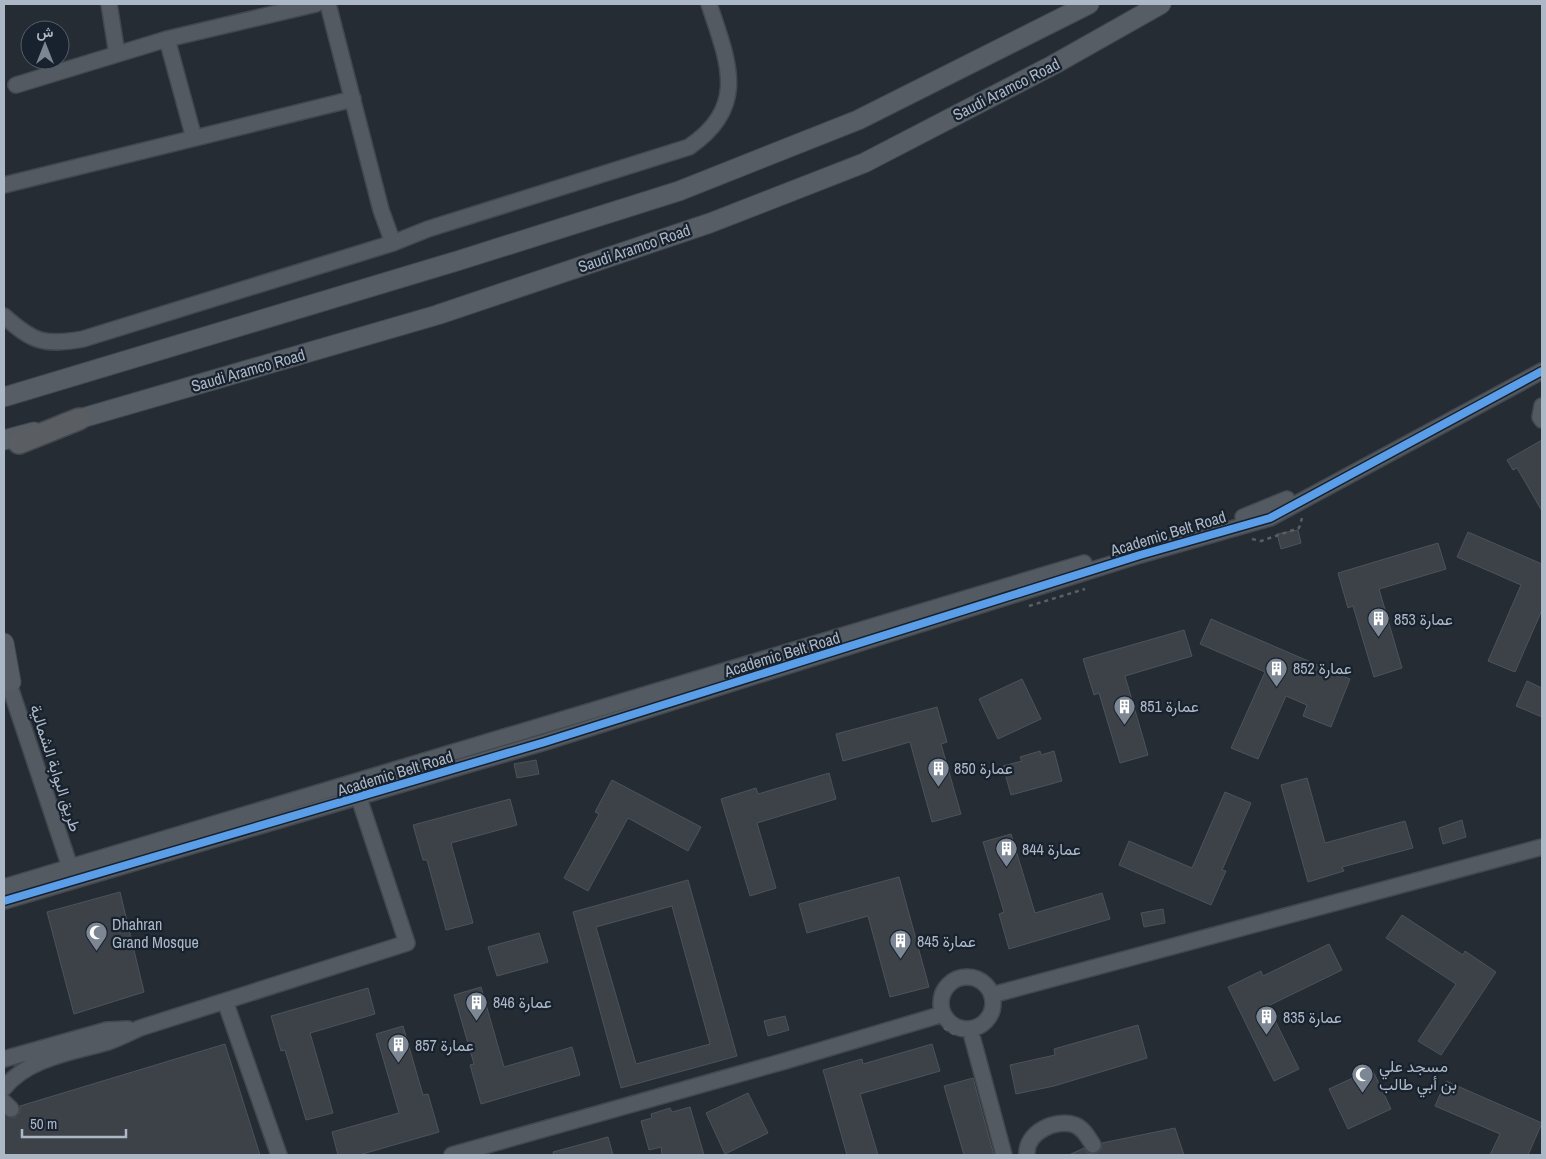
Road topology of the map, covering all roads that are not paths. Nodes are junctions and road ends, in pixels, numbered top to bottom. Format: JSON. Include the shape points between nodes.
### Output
{"nodes":[{"id":1,"x":109,"y":4,"type":"edge"},
{"id":2,"x":316,"y":4,"type":"edge"},
{"id":3,"x":328,"y":4,"type":"edge"},
{"id":4,"x":709,"y":4,"type":"edge"},
{"id":5,"x":1090,"y":4,"type":"edge"},
{"id":6,"x":1161,"y":4,"type":"edge"},
{"id":7,"x":167,"y":39,"type":"junction"},
{"id":8,"x":117,"y":54,"type":"junction"},
{"id":9,"x":16,"y":85,"type":"dead end"},
{"id":10,"x":353,"y":99,"type":"junction"},
{"id":11,"x":194,"y":138,"type":"junction"},
{"id":12,"x":4,"y":185,"type":"edge"},
{"id":13,"x":393,"y":243,"type":"junction"},
{"id":14,"x":4,"y":316,"type":"edge"},
{"id":15,"x":1542,"y":359,"type":"edge"},
{"id":16,"x":1542,"y":371,"type":"edge"},
{"id":17,"x":4,"y":397,"type":"edge"},
{"id":18,"x":1542,"y":406,"type":"edge"},
{"id":19,"x":78,"y":419,"type":"joint"},
{"id":20,"x":1542,"y":420,"type":"edge"},
{"id":21,"x":9,"y":445,"type":"edge"},
{"id":22,"x":4,"y":643,"type":"edge"},
{"id":23,"x":7,"y":676,"type":"edge"},
{"id":24,"x":359,"y":798,"type":"junction"},
{"id":25,"x":1542,"y":847,"type":"edge"},
{"id":26,"x":72,"y":873,"type":"junction"},
{"id":27,"x":4,"y":888,"type":"edge"},
{"id":28,"x":4,"y":901,"type":"edge"},
{"id":29,"x":992,"y":995,"type":"junction"},
{"id":30,"x":225,"y":1001,"type":"junction"},
{"id":31,"x":941,"y":1019,"type":"junction"},
{"id":32,"x":140,"y":1028,"type":"junction"},
{"id":33,"x":964,"y":1032,"type":"junction"},
{"id":34,"x":4,"y":1059,"type":"edge"},
{"id":35,"x":4,"y":1088,"type":"edge"},
{"id":36,"x":1093,"y":1145,"type":"dead end"},
{"id":37,"x":468,"y":1153,"type":"edge"},
{"id":38,"x":279,"y":1155,"type":"edge"},
{"id":39,"x":452,"y":1155,"type":"edge"},
{"id":40,"x":1004,"y":1155,"type":"edge"},
{"id":41,"x":1027,"y":1155,"type":"edge"}],
"edges":[{"from":1,"to":8,"type":"street"},
{"from":2,"to":7,"type":"street"},
{"from":3,"to":10,"type":"street"},
{"from":4,"to":13,"type":"street","via":[[728,61],[729,79],[727,104],[707,134],[689,147],[428,229]]},
{"from":5,"to":17,"type":"main road","via":[[858,120],[679,191]]},
{"from":6,"to":19,"type":"main road","name":"Saudi Aramco Road","via":[[1053,66],[864,163],[719,219],[437,314]]},
{"from":7,"to":8,"type":"street"},
{"from":7,"to":11,"type":"street"},
{"from":8,"to":9,"type":"street"},
{"from":10,"to":11,"type":"street"},
{"from":10,"to":13,"type":"street","via":[[381,210]]},
{"from":11,"to":12,"type":"street"},
{"from":13,"to":14,"type":"street","via":[[83,339],[56,344],[25,335]]},
{"from":15,"to":26,"type":"street","name":"Academic Belt Road","via":[[1283,501],[1243,517]]},
{"from":16,"to":24,"type":"street","name":"Academic Belt Road","via":[[1270,518],[1140,555]]},
{"from":18,"to":20,"type":"street"},
{"from":19,"to":21,"type":"highway"},
{"from":22,"to":23,"type":"main road"},
{"from":23,"to":26,"type":"street","name":"طريق البوابة الشمالية"},
{"from":24,"to":26,"type":"street","name":"Academic Belt Road"},
{"from":24,"to":30,"type":"street","via":[[407,943]]},
{"from":25,"to":29,"type":"street"},
{"from":26,"to":27,"type":"street","name":"Academic Belt Road"},
{"from":26,"to":28,"type":"street","name":"Academic Belt Road"},
{"from":29,"to":31,"type":"street","via":[[982,982],[974,978],[958,979],[950,983],[942,997]]},
{"from":29,"to":33,"type":"street","via":[[989,1017],[978,1027]]},
{"from":30,"to":32,"type":"street"},
{"from":30,"to":38,"type":"street"},
{"from":31,"to":33,"type":"street"},
{"from":31,"to":37,"type":"street"},
{"from":32,"to":34,"type":"street","via":[[107,1030]]},
{"from":32,"to":35,"type":"street","via":[[110,1041],[44,1060]]},
{"from":33,"to":40,"type":"street"},
{"from":36,"to":41,"type":"street","via":[[1083,1130],[1074,1124],[1052,1126],[1032,1136]]},
{"from":37,"to":39,"type":"street"}]}
